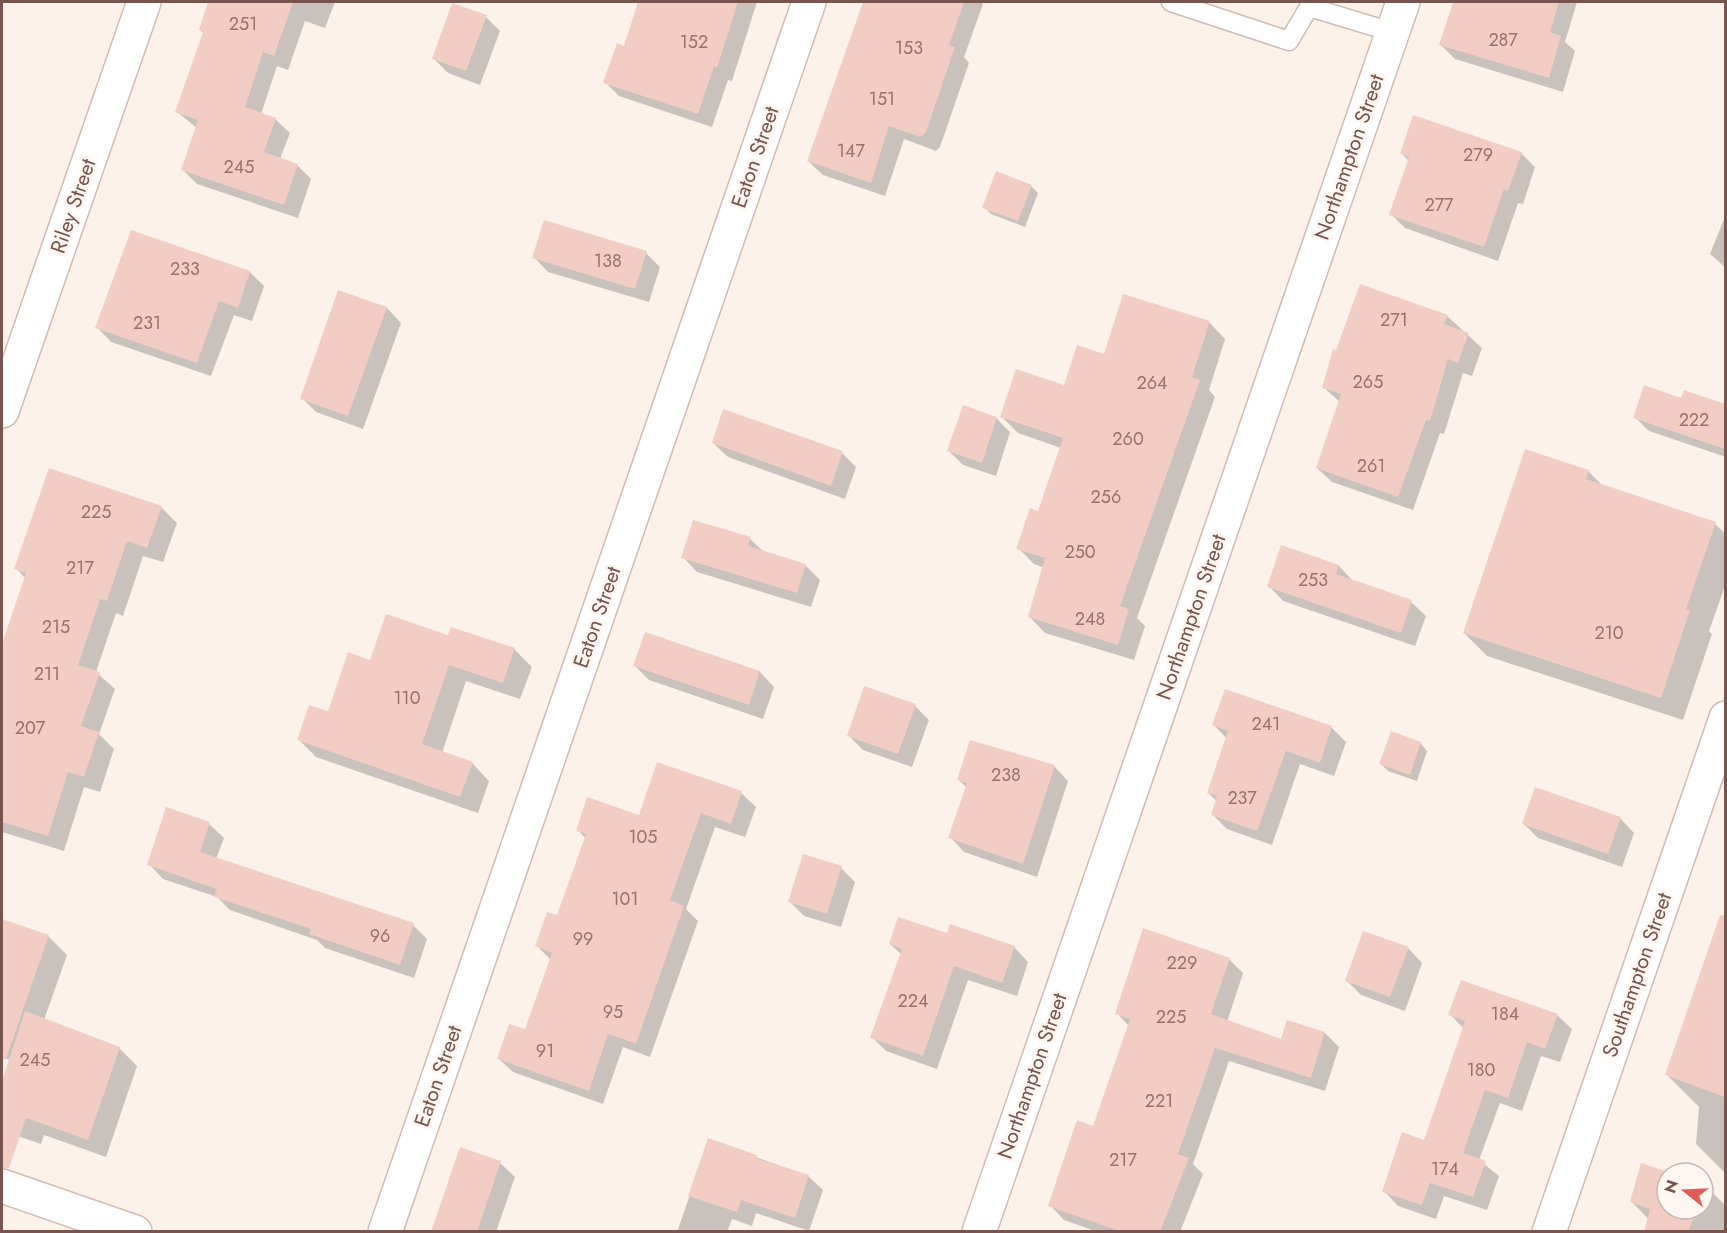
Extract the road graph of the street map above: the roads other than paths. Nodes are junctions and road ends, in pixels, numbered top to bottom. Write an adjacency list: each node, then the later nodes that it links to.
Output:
1 (144, 2): 6 (street, Riley Street)
2 (809, 2): 10 (street, Eaton Street)
3 (1171, 2): 5 (lane)
4 (1403, 2): 5 (street, Northampton Street)
5 (1392, 32): 11 (street, Northampton Street)
6 (2, 411)
7 (1725, 718): 12 (street, Southampton Street)
8 (2, 1186): 9 (street)
9 (135, 1232)
10 (385, 1232)
11 (979, 1232)
12 (1549, 1232)

